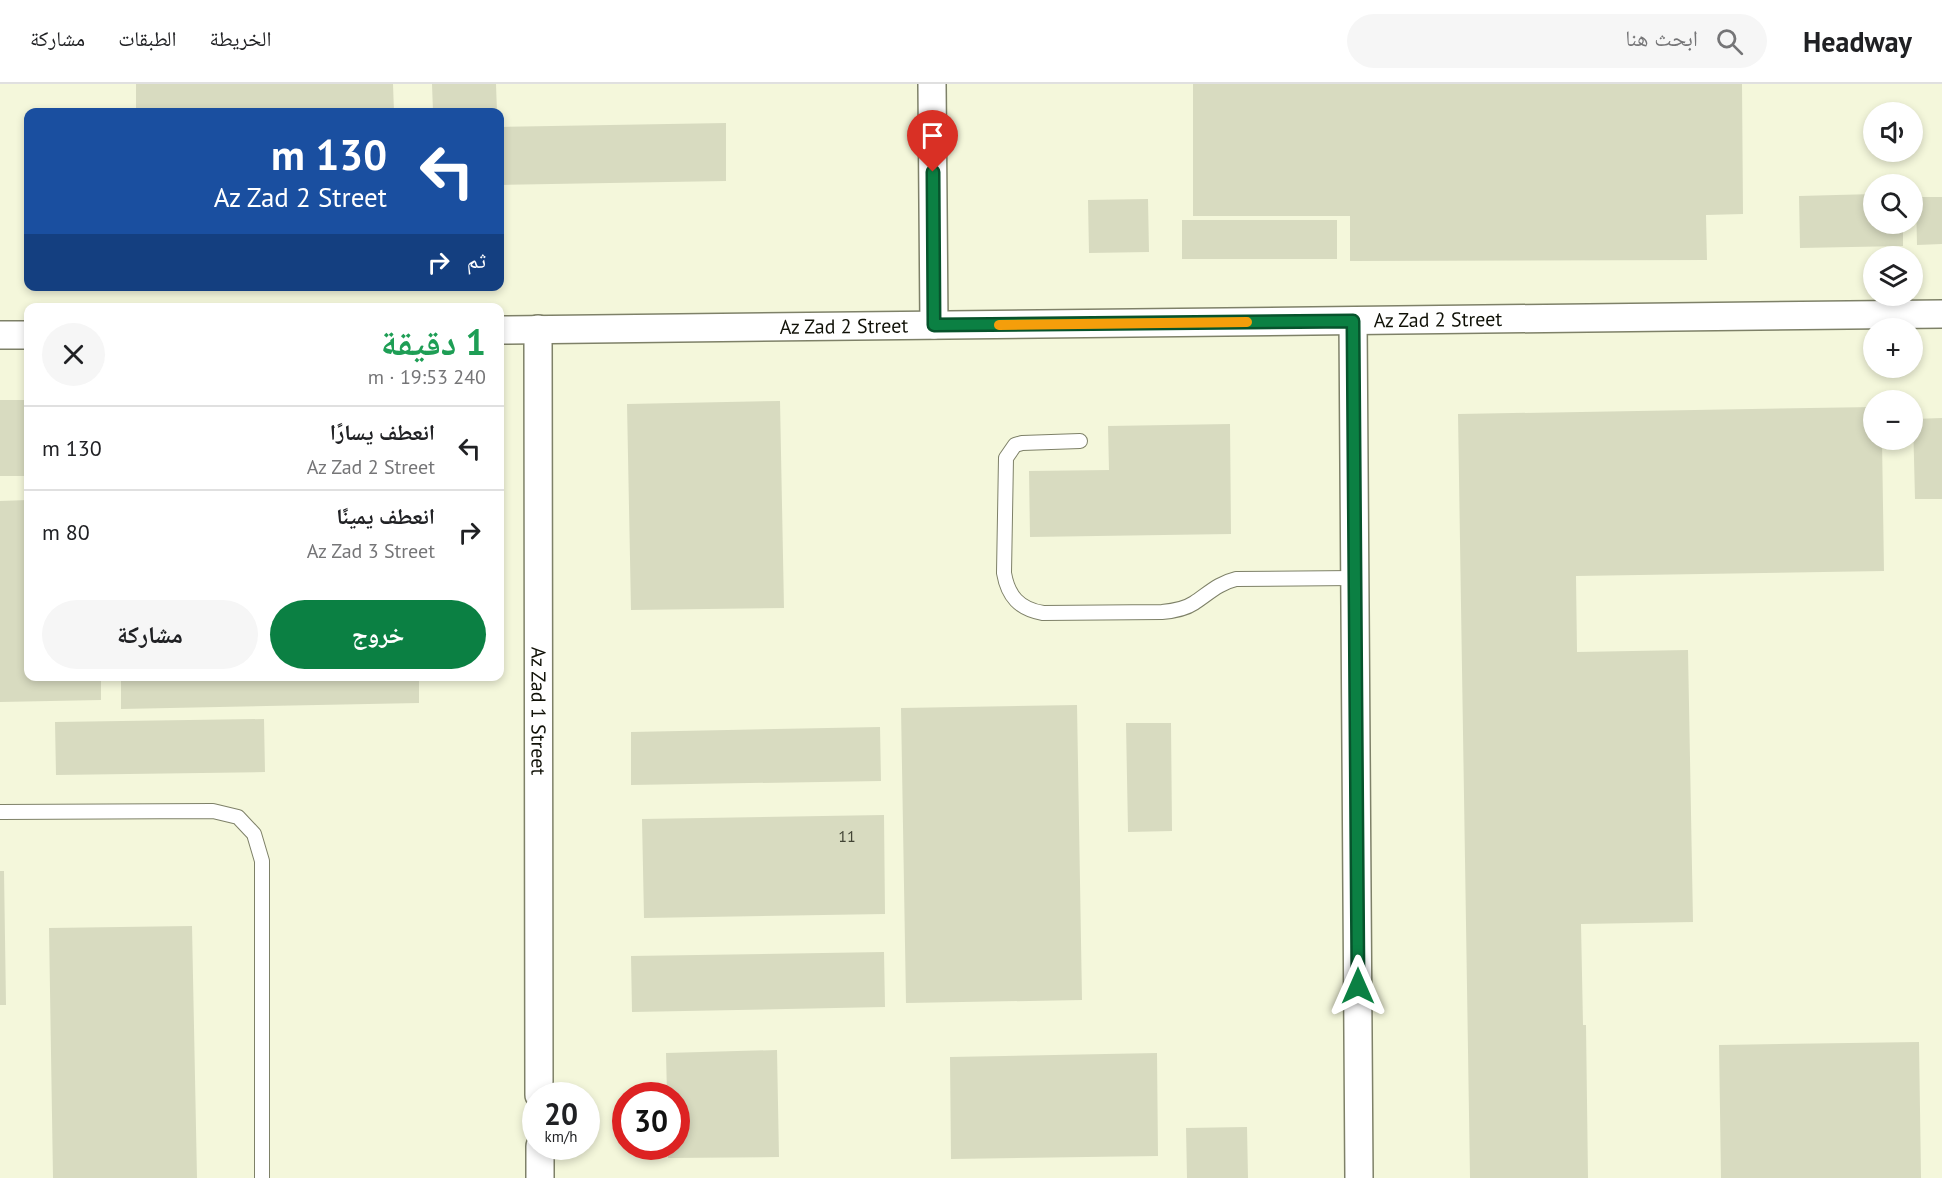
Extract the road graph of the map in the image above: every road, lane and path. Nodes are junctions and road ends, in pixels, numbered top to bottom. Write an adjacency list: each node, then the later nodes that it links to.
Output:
1 (932, 84): 4 (street)
2 (1942, 314): 3 (street, Az Zad 2 Street)
3 (1353, 321): 4 (street, Az Zad 2 Street); 10 (street)
4 (934, 325): 5 (street, Az Zad 2 Street)
5 (538, 329): 6 (street, Az Zad 2 Street); 12 (street, Az Zad 1 Street)
6 (504, 330)
7 (0, 335): 8 (street)
8 (24, 335)
9 (1080, 441): 10 (lane)
10 (1355, 578): 16 (street)
11 (0, 812): 14 (lane)
12 (539, 1082)
13 (540, 1160): 15 (street)
14 (262, 1178)
15 (540, 1178)
16 (1359, 1178)

